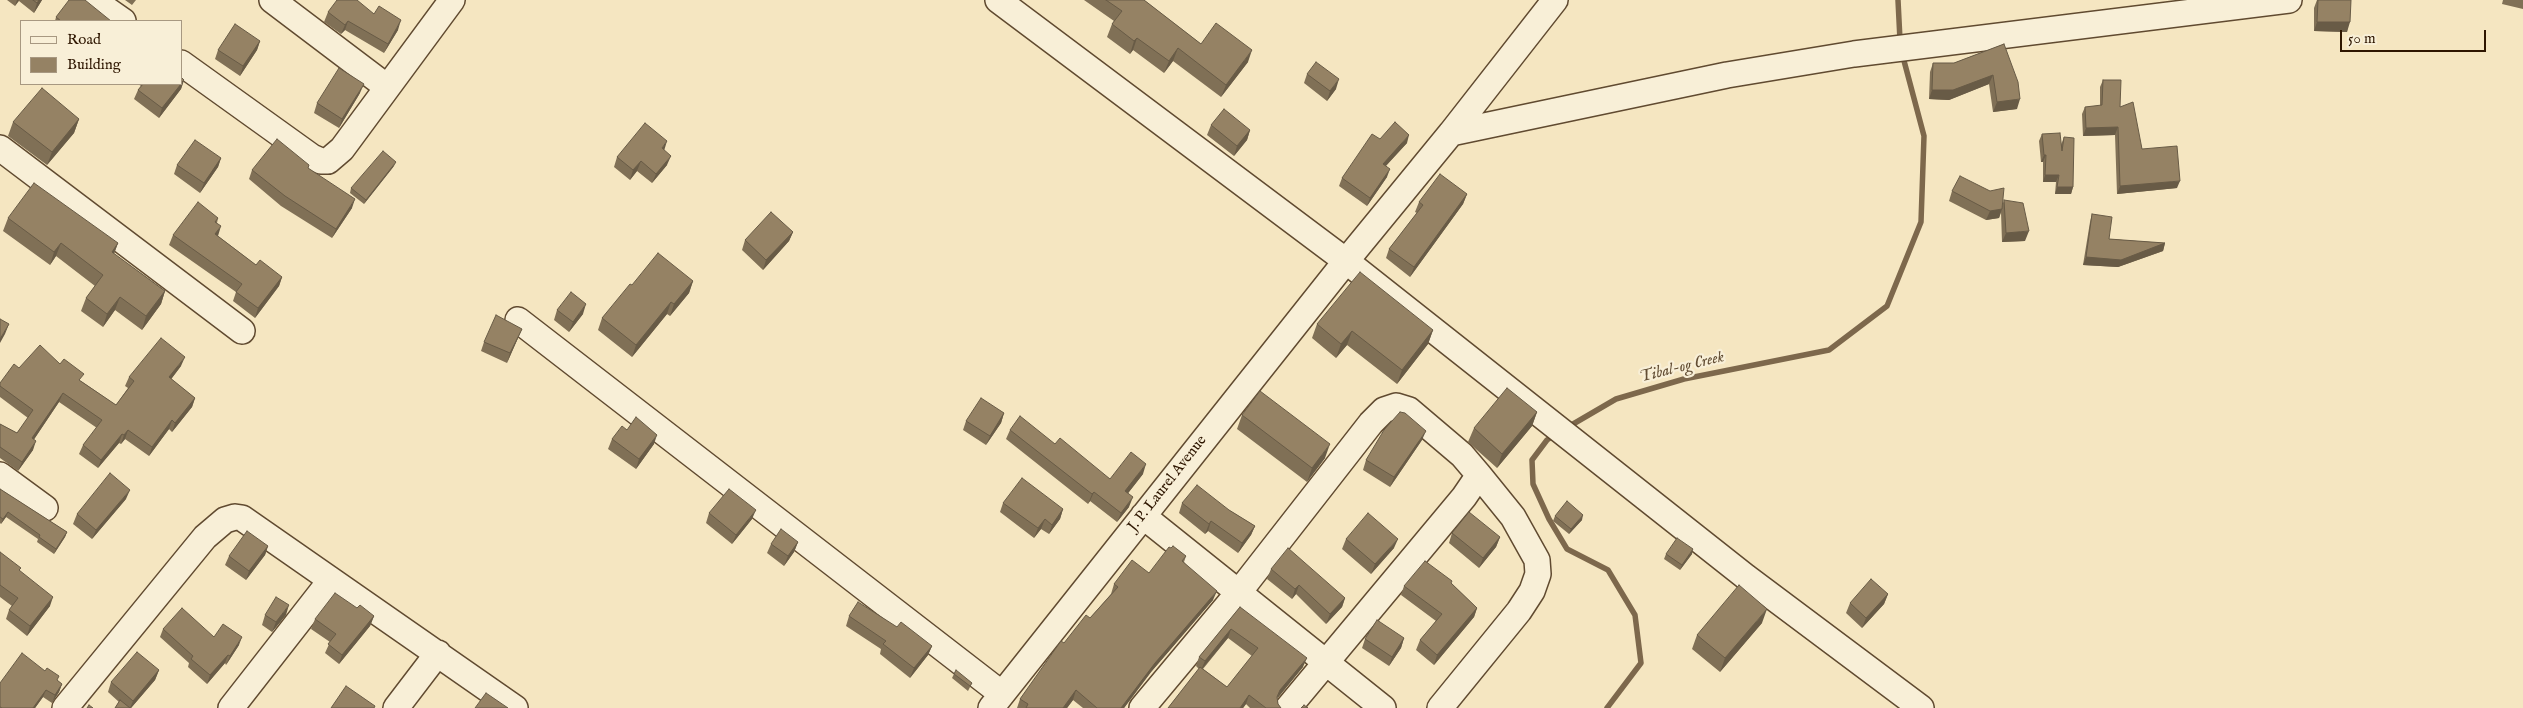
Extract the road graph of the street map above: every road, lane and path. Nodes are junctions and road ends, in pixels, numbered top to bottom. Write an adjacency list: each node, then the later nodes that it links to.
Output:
1 (94, 0): 7 (street)
2 (272, 0): 9 (street)
3 (452, 0): 9 (street)
4 (998, 0): 12 (street)
5 (1555, 0): 10 (street, J. P. Laurel Avenue)
6 (2289, 0): 10 (street)
7 (122, 20)
8 (182, 64): 9 (street)
9 (386, 87)
10 (1451, 134): 12 (street, J. P. Laurel Avenue)
11 (0, 148): 14 (street)
12 (1346, 261): 18 (street, J. P. Laurel Avenue); 32 (street)
13 (518, 320): 23 (street)
14 (242, 331)
15 (0, 475): 17 (street)
16 (1479, 475): 20 (street); 22 (street); 31 (street)
17 (45, 508)
18 (1143, 516): 20 (street); 23 (street, J. P. Laurel Avenue)
19 (332, 580): 21 (street); 24 (street); 25 (street)
20 (1239, 592): 22 (street); 28 (street)
21 (438, 653): 26 (street); 27 (street)
22 (1325, 663): 29 (street); 30 (street)
23 (997, 701)
24 (66, 708)
25 (231, 708)
26 (396, 708)
27 (515, 708)
28 (1142, 708)
29 (1288, 708)
30 (1383, 708)
31 (1440, 708)
32 (1921, 708)

